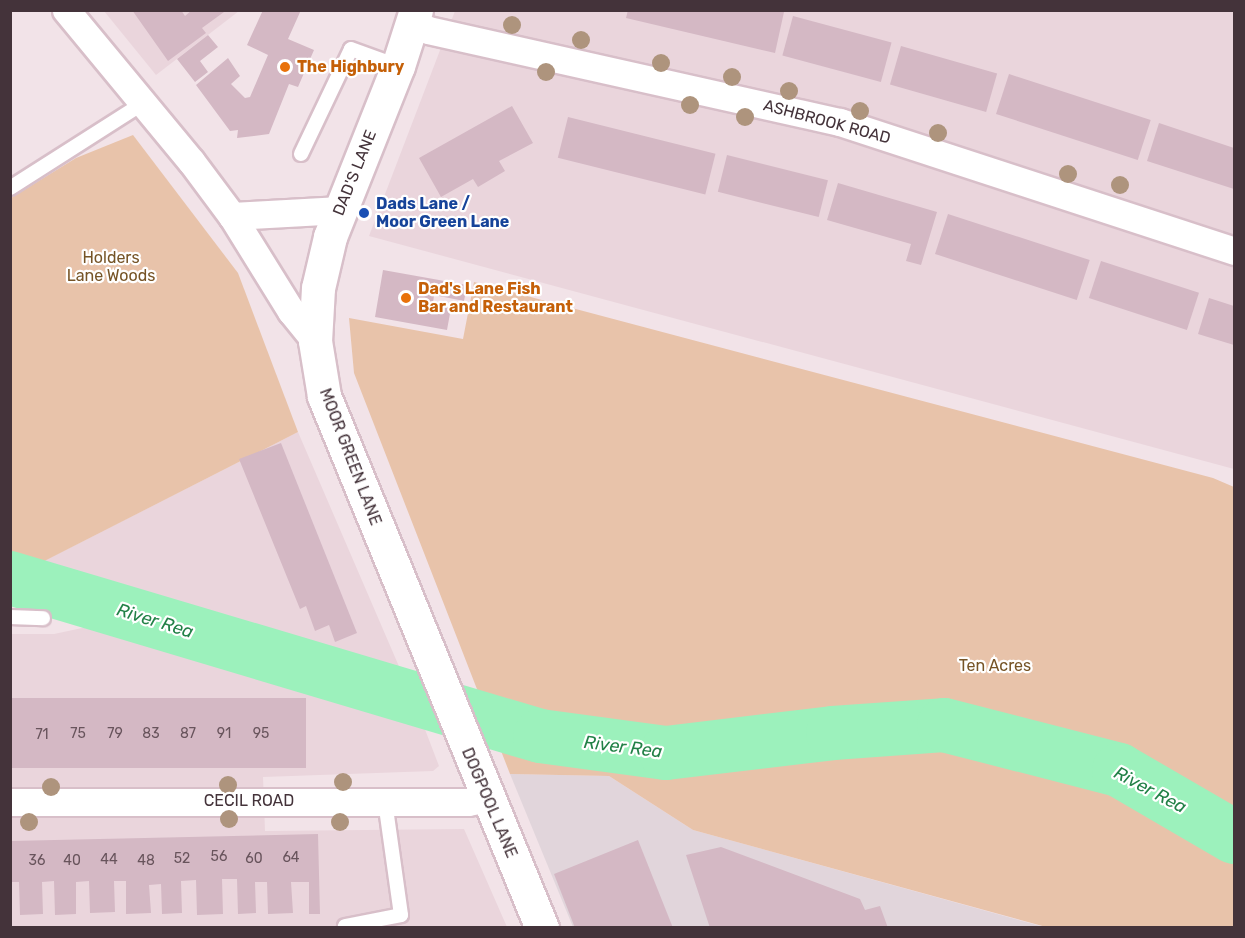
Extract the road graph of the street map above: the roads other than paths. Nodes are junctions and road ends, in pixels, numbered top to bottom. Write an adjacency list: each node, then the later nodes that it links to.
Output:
1 (66, 10): 4 (street, MOOR GREEN LANE)
2 (414, 17): 3 (street, DAD'S LANE); 9 (street, ASHBROOK ROAD)
3 (398, 66): 5 (lane); 7 (street, DAD'S LANE)
4 (142, 104): 6 (lane); 8 (street, MOOR GREEN LANE)
5 (301, 154)
6 (10, 188)
7 (341, 210): 8 (street); 10 (street, DAD'S LANE)
8 (232, 216): 10 (street, MOOR GREEN LANE)
9 (1234, 251)
10 (315, 341): 13 (street, MOOR GREEN LANE)
11 (10, 617): 12 (lane)
12 (43, 618)
13 (438, 677): 14 (street, DOGPOOL LANE)
14 (488, 798): 15 (street, CECIL ROAD); 18 (street, DOGPOOL LANE)
15 (385, 801): 16 (street, CECIL ROAD); 17 (lane)
16 (10, 802)
17 (345, 926)
18 (542, 927)

